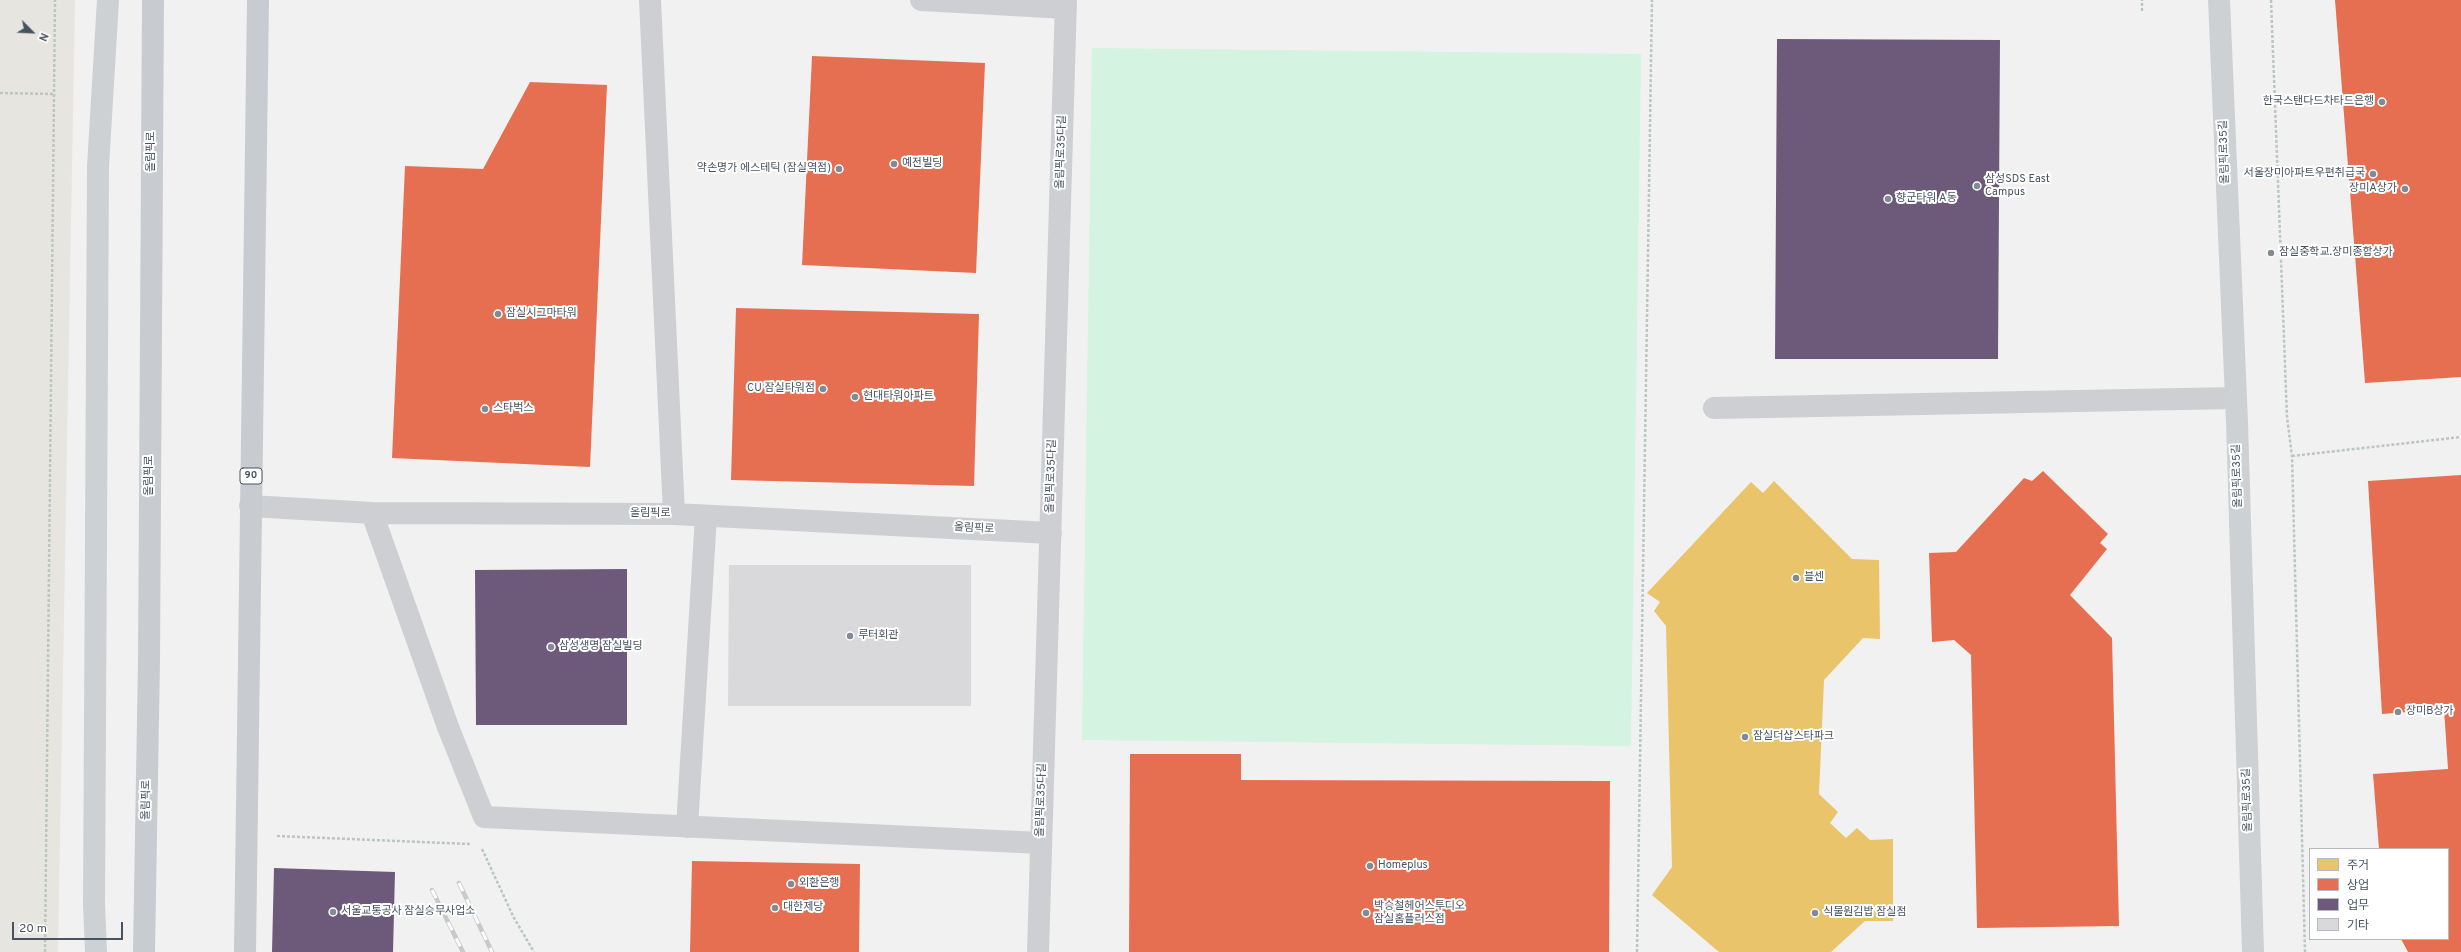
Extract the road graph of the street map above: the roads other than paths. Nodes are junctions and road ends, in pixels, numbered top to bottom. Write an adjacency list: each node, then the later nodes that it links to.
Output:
1 (108, 0): 17 (street)
2 (153, 0): 18 (main road, 올림픽로)
3 (258, 0): 10 (main road, 90)
4 (650, 0): 12 (street)
5 (921, 0): 7 (street)
6 (2219, 0): 8 (street, 올림픽로35길)
7 (1066, 4): 14 (street, 올림픽로35다길)
8 (2234, 398): 9 (street); 21 (street, 올림픽로35길)
9 (1714, 408)
10 (250, 506): 11 (street, 올림픽로); 19 (main road, 90)
11 (372, 513): 12 (street, 올림픽로); 15 (street)
12 (674, 514): 13 (street, 올림픽로)
13 (706, 516): 14 (street, 올림픽로); 15 (street)
14 (1051, 533): 16 (street, 올림픽로35다길)
15 (687, 827): 16 (street)
16 (1041, 843): 20 (street, 올림픽로35다길)
17 (96, 952)
18 (144, 952)
19 (245, 952)
20 (1038, 952)
21 (2253, 952)

